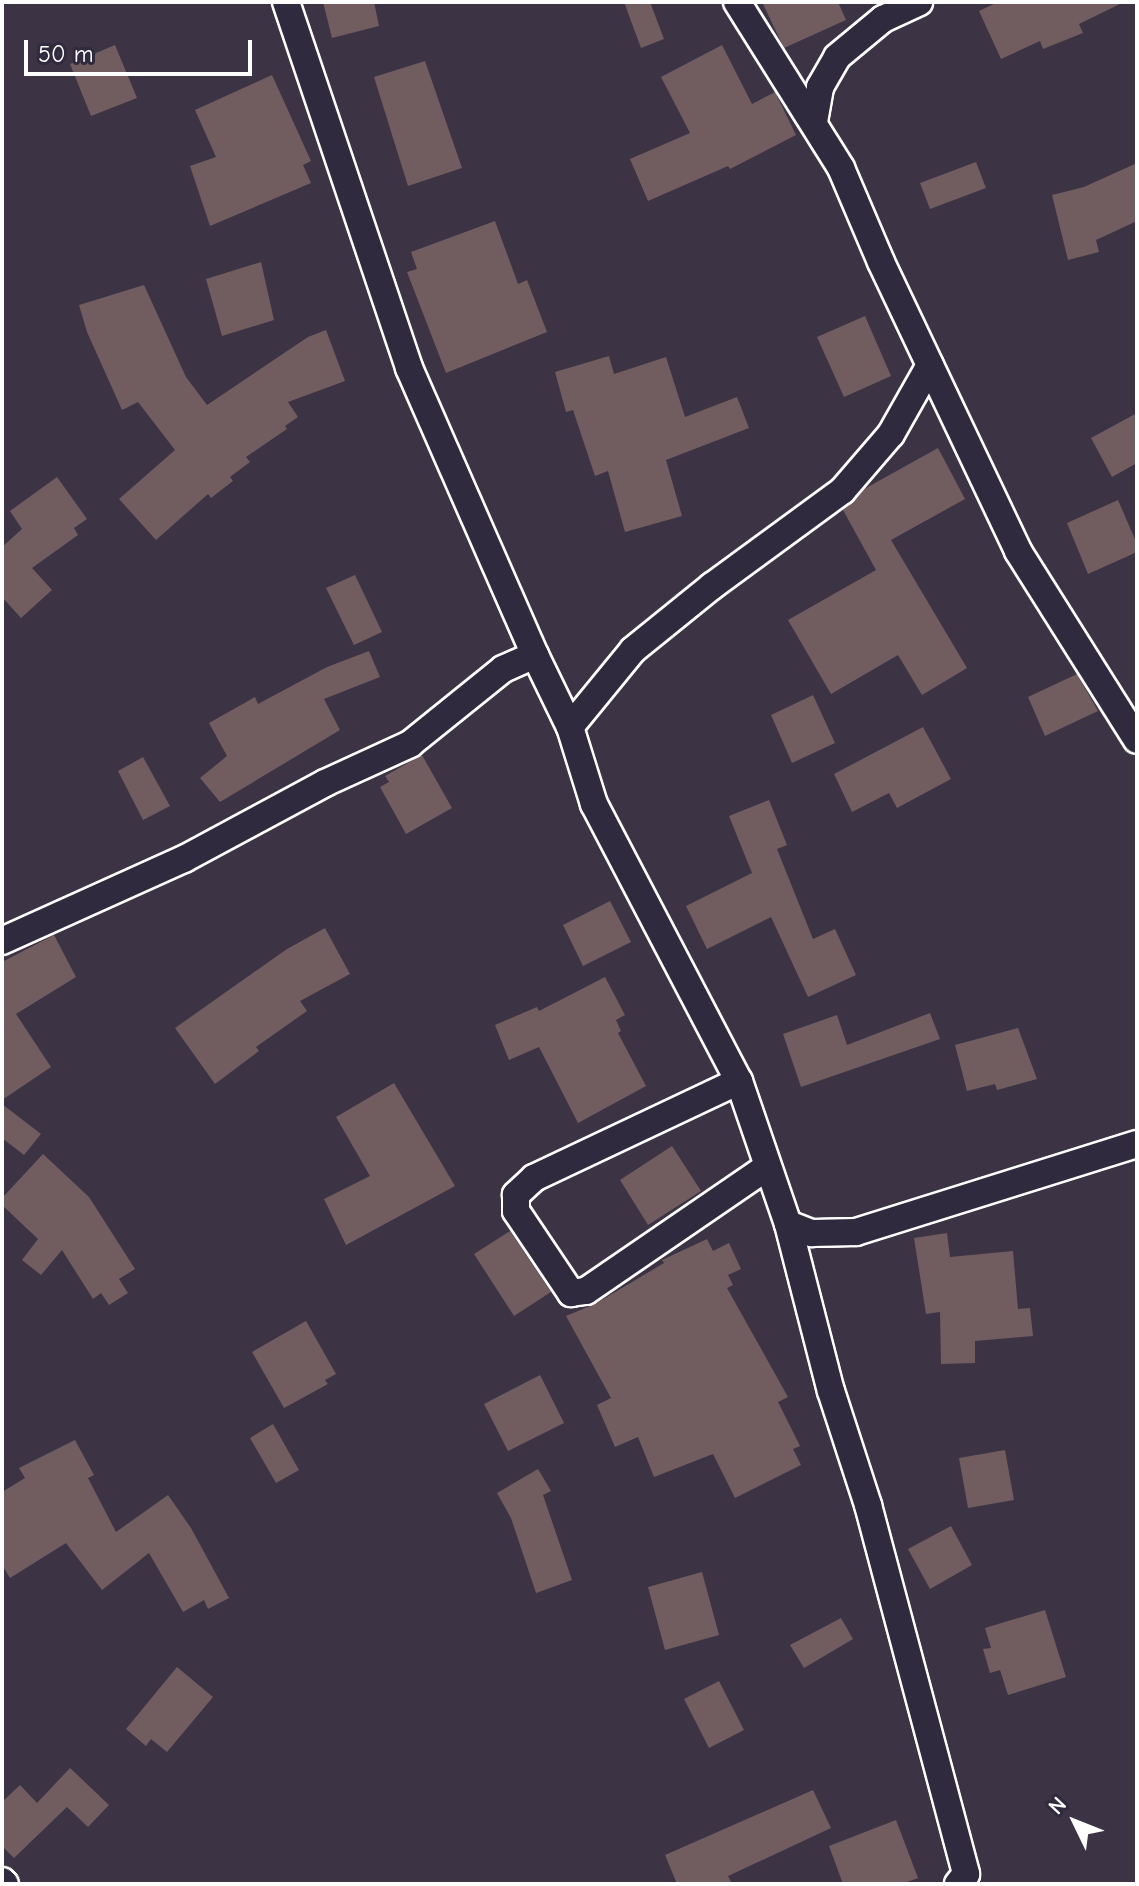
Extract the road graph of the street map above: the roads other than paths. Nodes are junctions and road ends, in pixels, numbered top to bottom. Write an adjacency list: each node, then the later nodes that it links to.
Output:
1 (286, 2): 6 (street)
2 (737, 2): 4 (street)
3 (919, 2): 4 (street)
4 (814, 122): 5 (street)
5 (930, 365): 7 (street); 8 (street)
6 (535, 655): 7 (street); 9 (street)
7 (570, 727): 10 (street)
8 (1137, 740)
9 (2, 941)
10 (739, 1081): 12 (street); 12 (street)
11 (1137, 1144): 13 (street)
12 (767, 1167): 13 (street)
13 (788, 1224): 14 (street)
14 (958, 1884)

